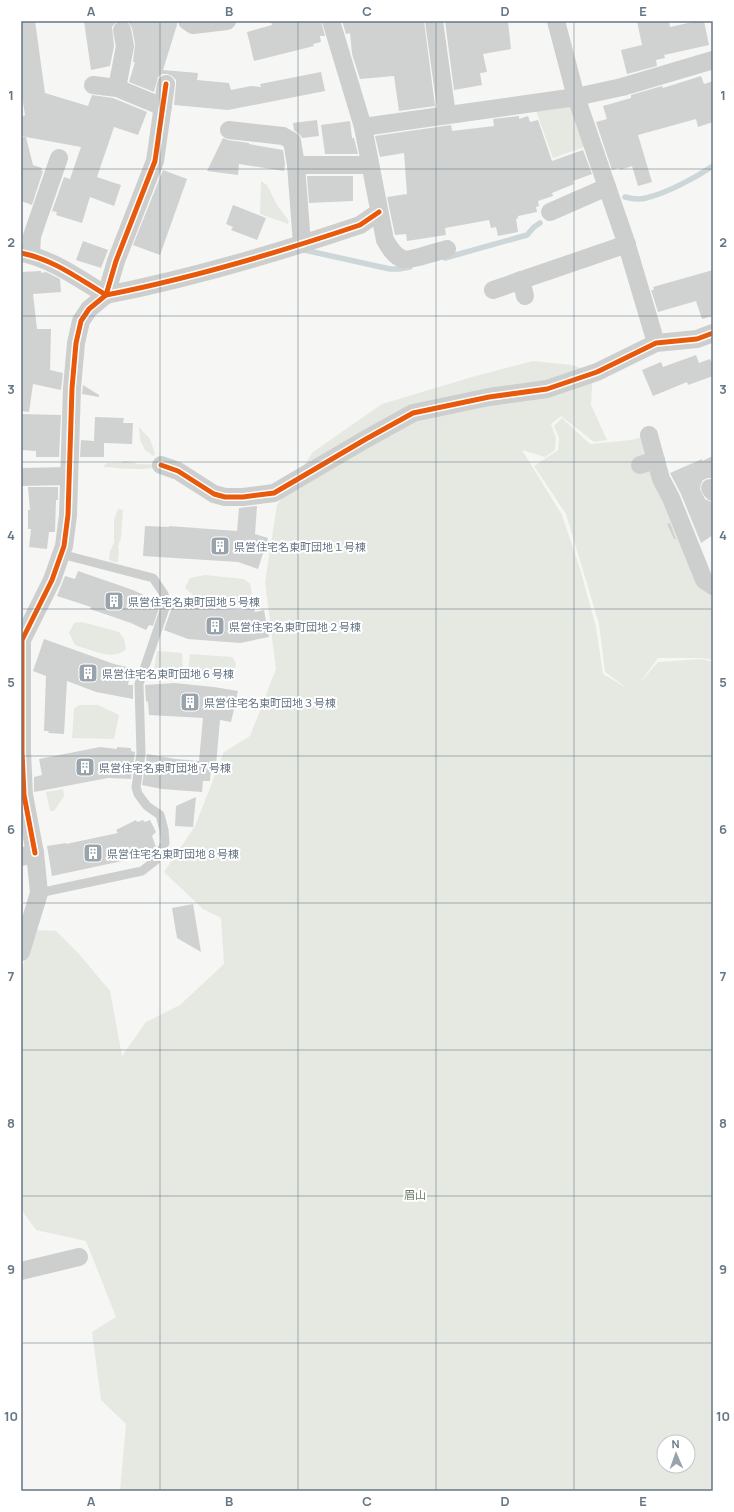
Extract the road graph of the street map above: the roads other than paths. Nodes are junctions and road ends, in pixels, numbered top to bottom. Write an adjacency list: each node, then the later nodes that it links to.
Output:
1 (187, 21): 2 (street)
2 (227, 21)
3 (331, 21): 14 (street)
4 (434, 21): 13 (street)
5 (556, 21): 11 (street)
6 (122, 30): 10 (street)
7 (713, 60): 11 (street)
8 (93, 84): 10 (street)
9 (166, 84): 12 (street)
10 (117, 88): 12 (street)
11 (576, 97): 13 (street); 19 (street)
12 (163, 107): 27 (street)
13 (447, 115): 14 (street)
14 (363, 127): 18 (street)
15 (229, 130): 17 (street)
16 (60, 158): 25 (street)
17 (296, 165): 18 (street); 22 (street)
18 (370, 165): 20 (street)
19 (607, 187): 21 (street); 23 (street)
20 (379, 212): 22 (street); 24 (street)
21 (550, 212)
22 (302, 244): 27 (street)
23 (627, 244): 26 (street); 29 (street)
24 (447, 249)
25 (26, 254): 27 (street)
26 (493, 290)
27 (106, 295): 32 (street)
28 (713, 333): 29 (street)
29 (656, 343): 31 (street)
30 (649, 435): 35 (street)
31 (161, 465)
32 (69, 476): 33 (street); 34 (street)
33 (21, 477)
34 (61, 554): 36 (street); 38 (lane)
35 (713, 586)
36 (22, 697): 37 (street)
37 (28, 855): 38 (street)
38 (39, 893): 39 (street)
39 (21, 952)
40 (79, 1257): 41 (street)
41 (21, 1271)

